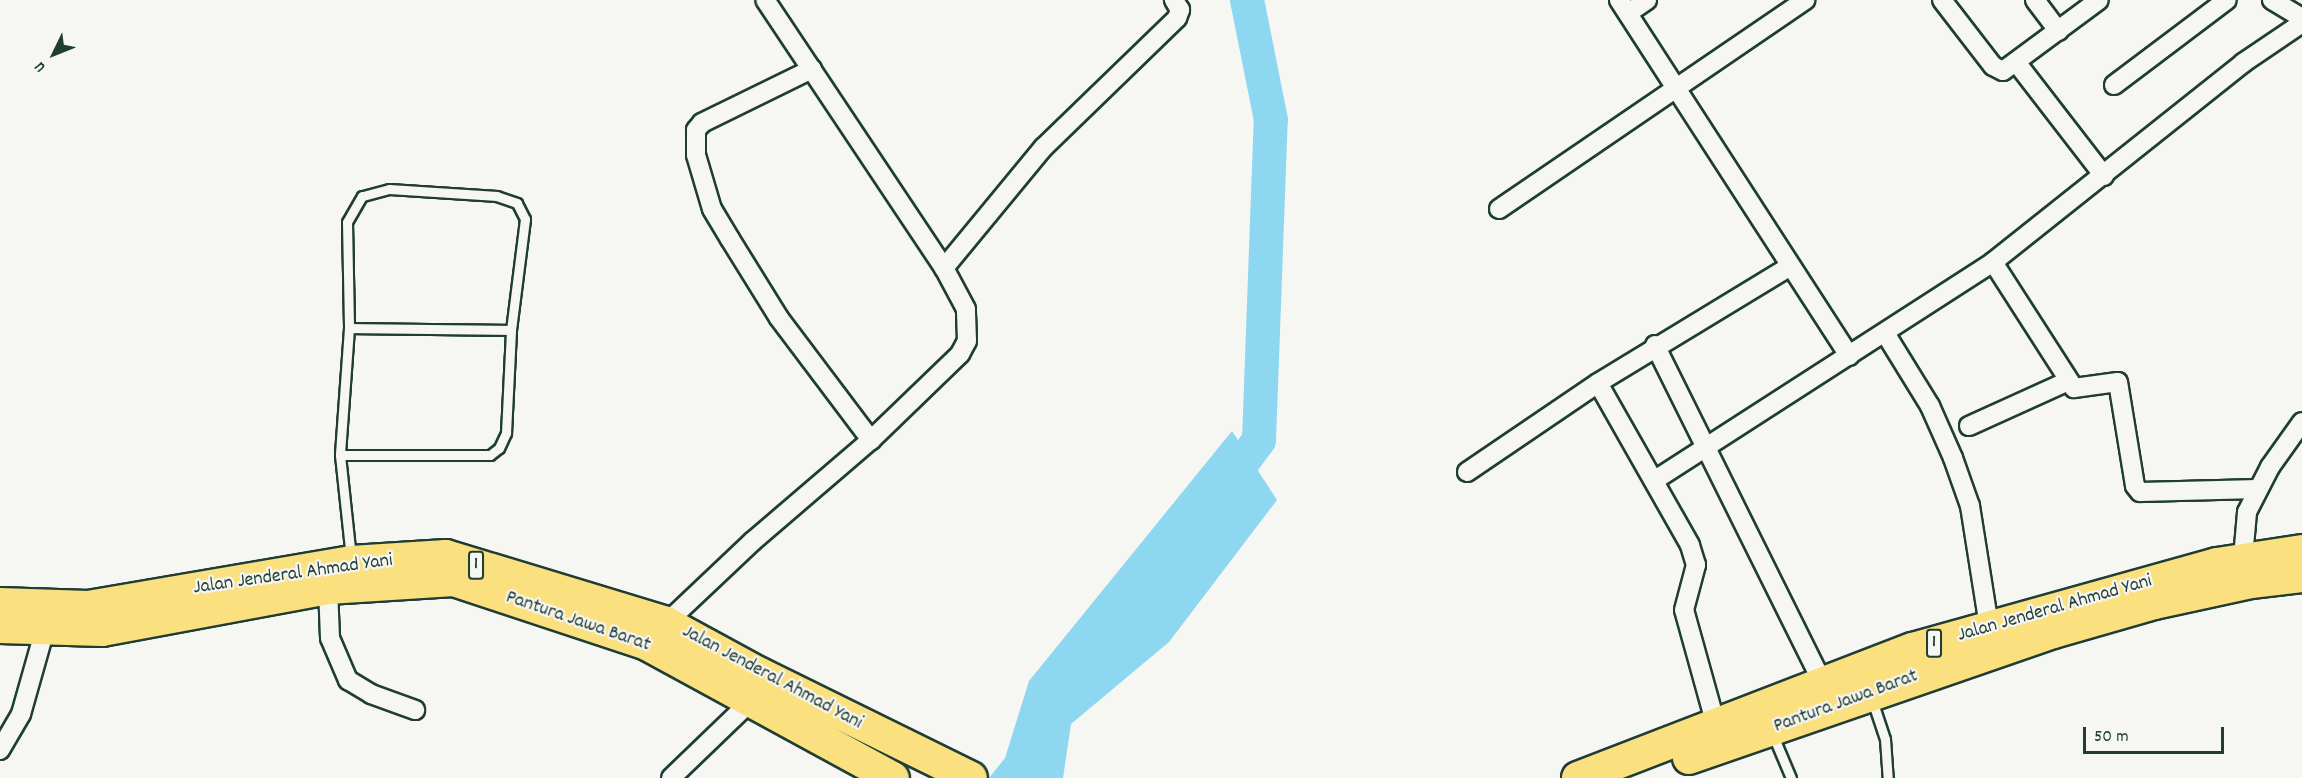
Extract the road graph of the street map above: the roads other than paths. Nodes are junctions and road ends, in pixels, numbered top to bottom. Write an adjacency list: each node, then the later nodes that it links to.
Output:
1 (765, 0): 15 (street)
2 (1174, 0): 22 (street)
3 (1647, 0): 10 (street)
4 (1805, 0): 17 (street)
5 (1942, 0): 14 (street)
6 (2035, 0): 13 (street)
7 (2099, 0): 13 (street)
8 (2226, 0): 16 (street)
9 (2272, 0): 11 (street)
10 (1624, 7): 17 (street)
11 (2302, 18)
12 (2302, 23): 18 (street)
13 (2058, 31): 14 (street)
14 (2016, 62): 18 (street)
15 (812, 69): 22 (street); 32 (street)
16 (2114, 85)
17 (1678, 89): 19 (street); 21 (street)
18 (2104, 176): 20 (street)
19 (1499, 209)
20 (1993, 262): 25 (street); 28 (street)
21 (1790, 267): 26 (street); 27 (street)
22 (945, 268): 32 (street)
23 (349, 328): 24 (lane); 24 (lane); 34 (lane)
24 (511, 330): 34 (lane)
25 (1885, 333): 27 (street); 44 (street)
26 (1655, 345): 29 (street); 33 (street)
27 (1849, 356): 33 (street)
28 (2068, 381): 31 (street); 37 (street)
29 (1598, 383): 35 (street); 36 (street)
30 (2302, 422): 37 (street)
31 (1969, 426)
32 (872, 440): 47 (street)
33 (1708, 447): 36 (street); 49 (street)
34 (340, 455): 39 (lane)
35 (1467, 472)
36 (1655, 480): 53 (street)
37 (2258, 489): 40 (street)
38 (2302, 551): 40 (highway, Jalan Jenderal Ahmad Yani / 1)
39 (351, 562): 43 (highway, Jalan Jenderal Ahmad Yani / 1); 47 (highway, Jalan Jenderal Ahmad Yani / 1)
40 (2245, 571): 41 (highway, Pantura Jawa Barat / 1); 44 (highway, Jalan Jenderal Ahmad Yani / 1); 48 (highway, Pantura Jawa Barat / 1)
41 (2302, 576)
42 (328, 588): 46 (highway, Pantura Jawa Barat / 1); 47 (highway, Pantura Jawa Barat / 1); 51 (street)
43 (0, 604)
44 (1989, 626): 48 (highway, Jalan Jenderal Ahmad Yani / 1)
45 (0, 627): 46 (highway, Pantura Jawa Barat / 1)
46 (45, 630): 54 (street)
47 (656, 633): 50 (highway, Pantura Jawa Barat / 1)
48 (1864, 681): 49 (highway, Jalan Jenderal Ahmad Yani / 1); 52 (highway, Pantura Jawa Barat / 1); 61 (lane)
49 (1823, 683): 52 (highway, Jalan Jenderal Ahmad Yani / 1)
50 (755, 688): 55 (street); 56 (highway, Pantura Jawa Barat / 1); 57 (highway, Jalan Jenderal Ahmad Yani / 1)
51 (415, 710)
52 (1766, 718): 53 (highway, Jalan Jenderal Ahmad Yani / 1); 59 (highway, Pantura Jawa Barat / 1); 60 (lane)
53 (1716, 725): 58 (highway, Jalan Jenderal Ahmad Yani / 1)
54 (0, 750)
55 (671, 778)
56 (892, 778)
57 (971, 778)
58 (1578, 778)
59 (1637, 778)
60 (1791, 778)
61 (1888, 778)

